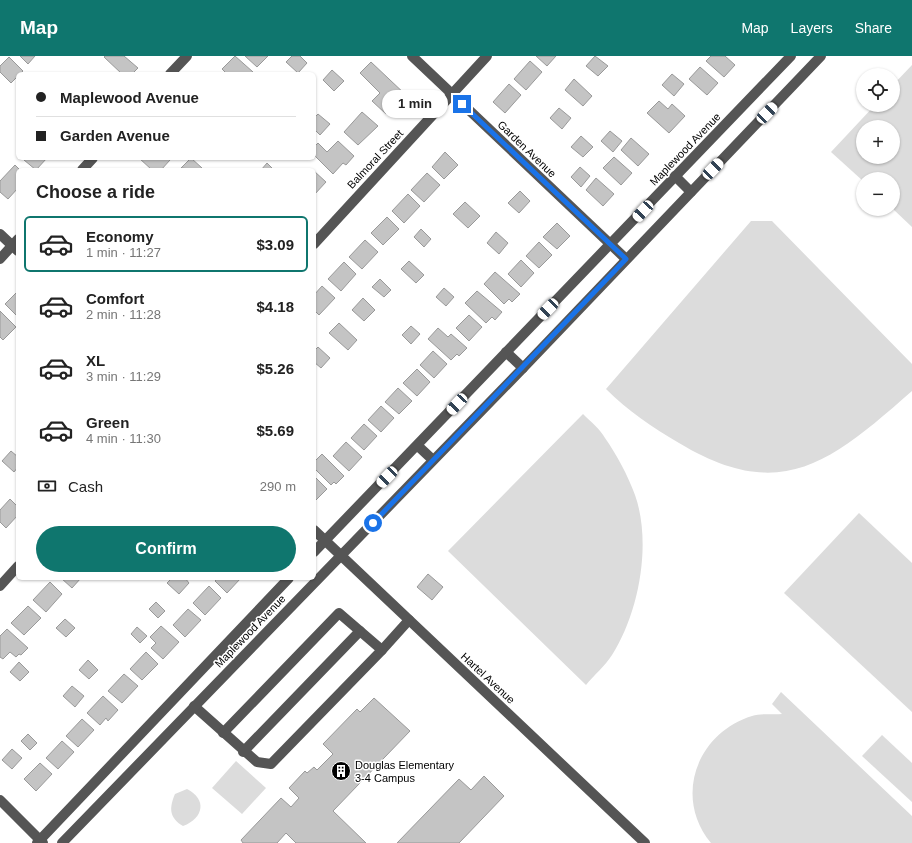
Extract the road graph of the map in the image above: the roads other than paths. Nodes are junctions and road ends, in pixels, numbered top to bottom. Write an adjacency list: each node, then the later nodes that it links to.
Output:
1 (187, 56): 6 (street)
2 (412, 56): 7 (street, Garden Avenue)
3 (487, 56): 7 (street, Balmoral Street)
4 (791, 56): 10 (street, Maplewood Avenue)
5 (822, 56): 11 (street, Maplewood Avenue)
6 (172, 72)
7 (452, 94): 13 (street, Balmoral Street); 15 (street, Garden Avenue)
8 (91, 160): 9 (street)
9 (84, 168)
10 (675, 176): 11 (street); 15 (street, Maplewood Avenue)
11 (691, 192): 17 (street, Maplewood Avenue)
12 (0, 234): 14 (street)
13 (316, 242)
14 (16, 245): 16 (street)
15 (610, 245): 17 (street, Garden Avenue); 18 (street, Maplewood Avenue)
16 (0, 259)
17 (626, 259): 19 (street, Maplewood Avenue)
18 (506, 352): 19 (street); 20 (street, Maplewood Avenue)
19 (523, 368): 21 (street, Maplewood Avenue)
20 (418, 446): 21 (street); 23 (street, Maplewood Avenue)
21 (433, 460): 25 (street, Maplewood Avenue)
22 (316, 532): 23 (street, Hartel Avenue)
23 (325, 541): 24 (street, Maplewood Avenue); 25 (street, Hartel Avenue)
24 (316, 550)
25 (341, 556): 29 (street, Hartel Avenue); 32 (street, Maplewood Avenue)
26 (16, 568): 28 (street)
27 (287, 580): 36 (street, Maplewood Avenue)
28 (0, 586)
29 (409, 620): 31 (street); 38 (street, Hartel Avenue)
30 (360, 631): 31 (street); 33 (street); 34 (street)
31 (382, 650): 34 (street)
32 (194, 706): 33 (street); 37 (street, Maplewood Avenue)
33 (223, 733): 34 (street)
34 (243, 752)
35 (0, 800): 36 (street)
36 (40, 842)
37 (62, 843)
38 (644, 843)

